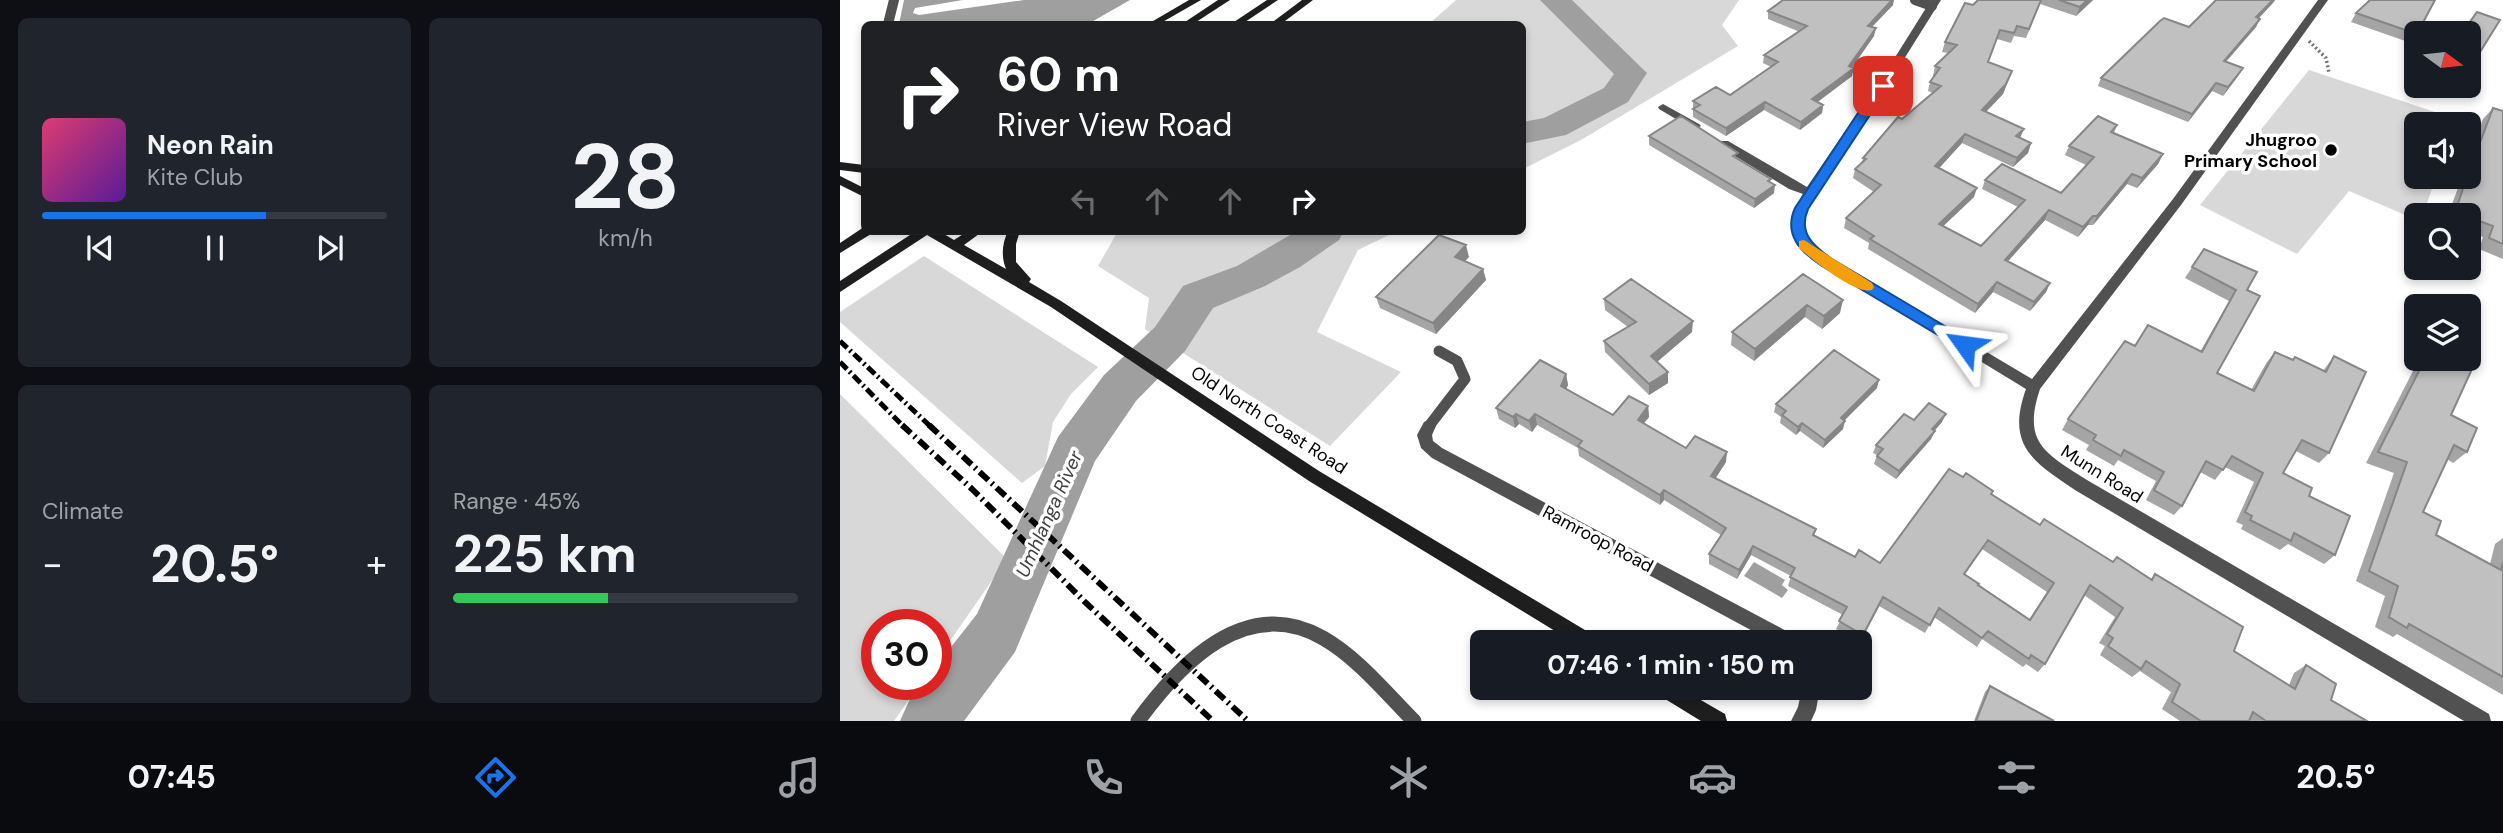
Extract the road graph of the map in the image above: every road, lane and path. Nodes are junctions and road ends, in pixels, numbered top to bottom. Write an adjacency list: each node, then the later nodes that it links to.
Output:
1 (894, 0): 9 (lane)
2 (1196, 0): 10 (street)
3 (1225, 0): 11 (street)
4 (1273, 0): 12 (street)
5 (1308, 0): 13 (street)
6 (1915, 0): 8 (lane)
7 (2323, 0): 14 (street, Munn Road)
8 (1934, 3): 21 (street)
9 (889, 21)
10 (1158, 21)
11 (1192, 21)
12 (1241, 21)
13 (1279, 21)
14 (2300, 35): 15 (path); 32 (street, Munn Road)
15 (2329, 73)
16 (1663, 107): 21 (street)
17 (840, 166): 18 (street)
18 (861, 169)
19 (840, 180): 20 (street)
20 (861, 191)
21 (1810, 193): 32 (street)
22 (861, 235): 28 (street)
23 (921, 235): 29 (street)
24 (934, 235): 27 (street, Old North Coast Road)
25 (971, 235): 27 (street)
26 (1012, 235): 30 (street)
27 (954, 246): 30 (street, Old North Coast Road)
28 (840, 248)
29 (840, 287)
30 (1056, 304): 34 (street, Old North Coast Road)
31 (1439, 351): 33 (lane)
32 (2034, 387): 42 (street, Munn Road)
33 (1429, 426): 35 (street, Ramroop Road)
34 (1569, 630)
35 (1768, 630)
36 (1683, 700): 40 (street)
37 (1809, 700): 41 (street)
38 (1138, 721): 39 (lane)
39 (1415, 721)
40 (1718, 721)
41 (1800, 721)
42 (2482, 721)

